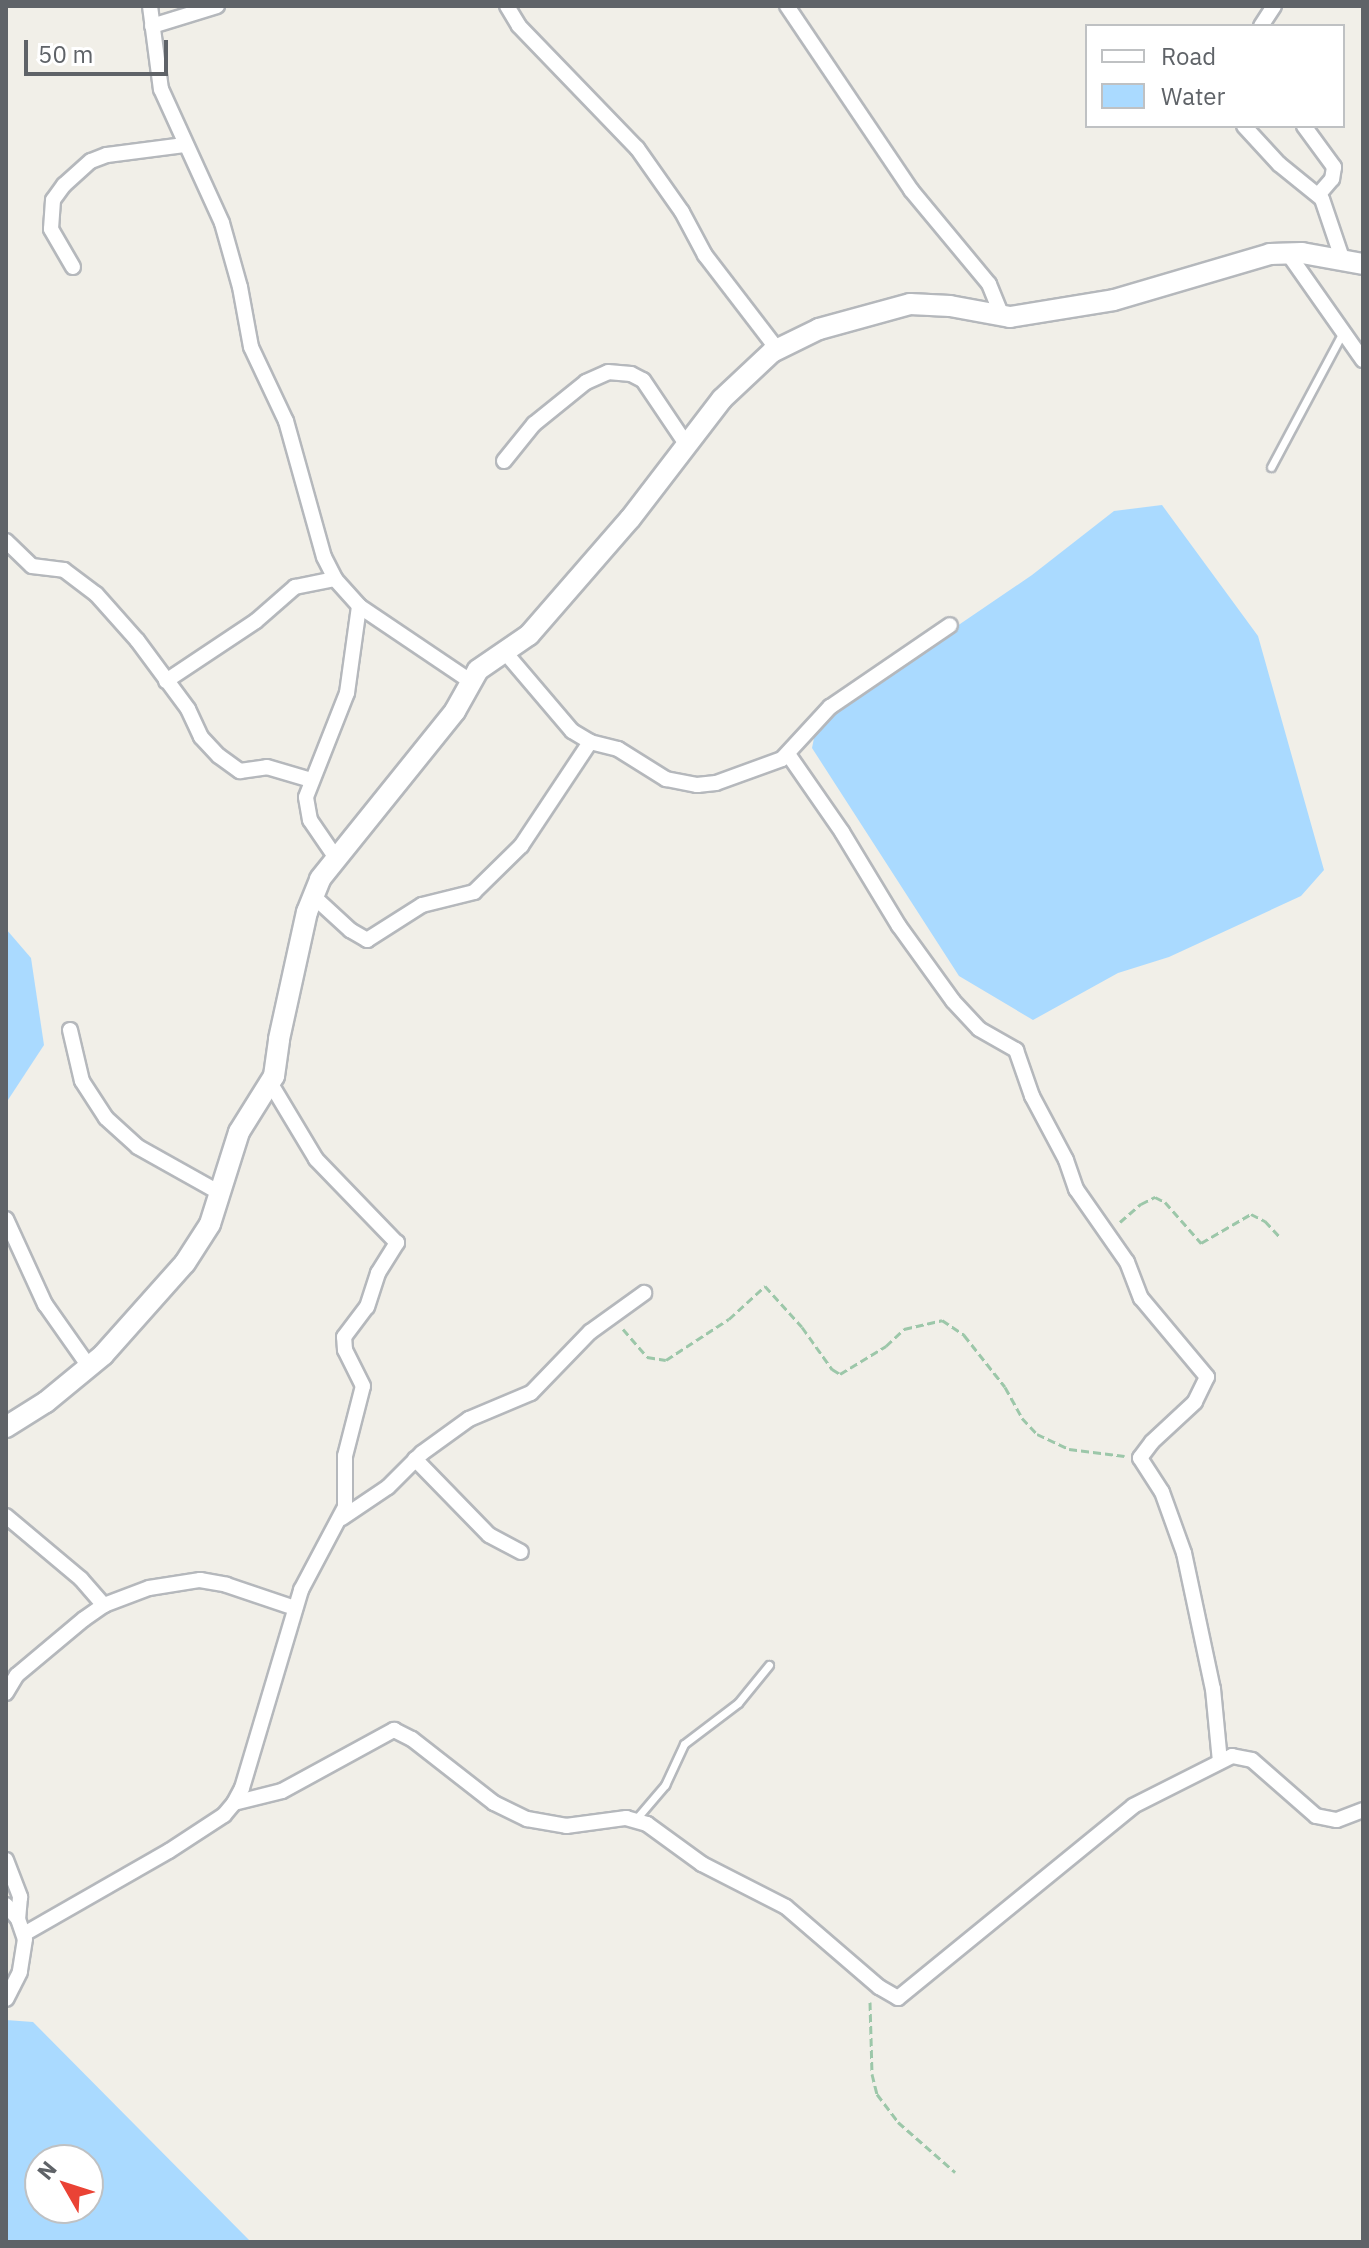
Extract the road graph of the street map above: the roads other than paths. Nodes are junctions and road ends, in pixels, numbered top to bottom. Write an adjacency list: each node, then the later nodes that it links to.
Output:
1 (150, 6): 7 (street)
2 (217, 6): 7 (street)
3 (507, 6): 17 (street)
4 (787, 6): 15 (street)
5 (1274, 6): 6 (street)
6 (1262, 24)
7 (152, 26): 10 (street)
8 (1246, 128): 11 (street)
9 (1305, 128): 11 (street)
10 (184, 145): 14 (street); 23 (street)
11 (1318, 195): 13 (street)
12 (1287, 252): 13 (street); 15 (street); 16 (street)
13 (1353, 263)
14 (73, 267)
15 (1002, 317): 17 (street)
16 (1343, 332): 18 (street); 21 (lane)
17 (777, 349): 19 (street)
18 (1363, 360)
19 (686, 444): 20 (street); 26 (street)
20 (504, 461)
21 (1271, 467)
22 (6, 541): 27 (street)
23 (335, 579): 24 (street); 27 (street)
24 (359, 606): 28 (street); 31 (street)
25 (950, 625): 30 (street)
26 (504, 651): 28 (street); 29 (street)
27 (166, 681): 31 (street)
28 (470, 681): 32 (street)
29 (590, 742): 30 (street); 33 (street)
30 (788, 754): 49 (street)
31 (311, 780): 32 (street)
32 (336, 858): 33 (street)
33 (312, 895): 35 (street)
34 (70, 1030): 36 (street)
35 (271, 1084): 36 (street); 43 (street)
36 (220, 1193): 39 (street)
37 (6, 1219): 39 (street)
38 (644, 1293): 41 (street)
39 (90, 1368): 40 (street)
40 (6, 1427)
41 (415, 1459): 43 (street); 44 (street)
42 (6, 1516): 45 (street)
43 (342, 1518): 46 (street)
44 (521, 1552)
45 (104, 1605): 46 (street); 48 (street)
46 (295, 1608): 50 (street)
47 (769, 1665): 52 (lane)
48 (6, 1693)
49 (1220, 1762): 51 (street); 52 (street)
50 (234, 1803): 52 (street); 56 (street)
51 (1363, 1810)
52 (636, 1819)
53 (6, 1860): 55 (street)
54 (6, 1905): 55 (street)
55 (18, 1919): 56 (street)
56 (24, 1934): 57 (street)
57 (6, 1999)

